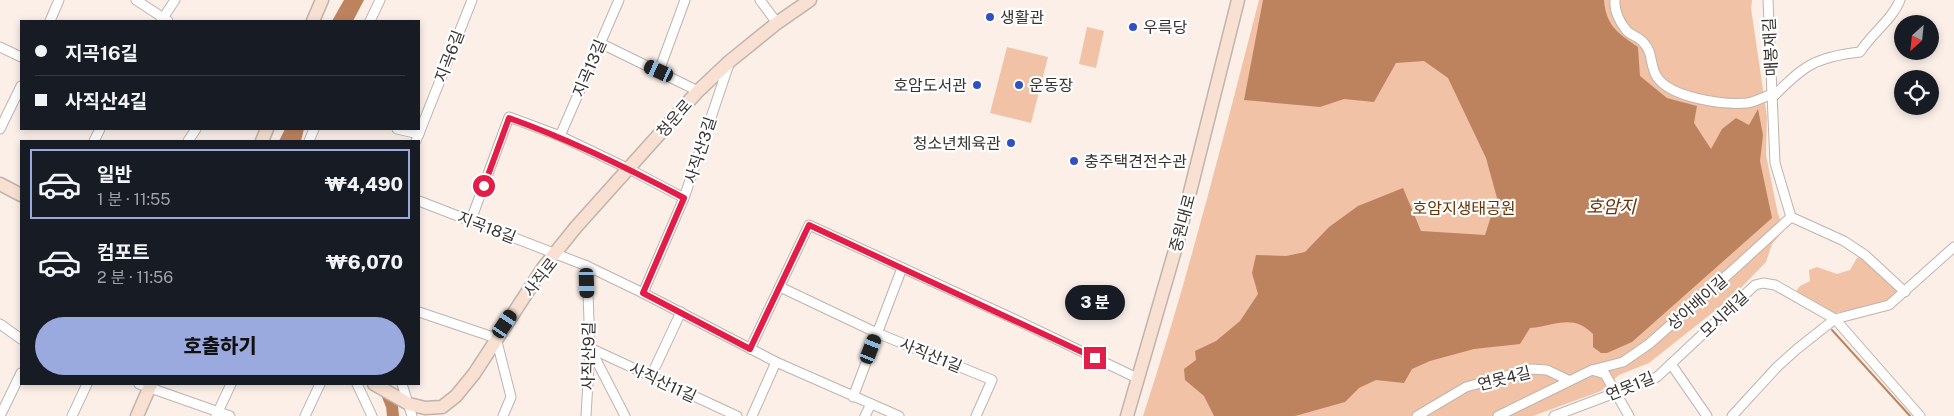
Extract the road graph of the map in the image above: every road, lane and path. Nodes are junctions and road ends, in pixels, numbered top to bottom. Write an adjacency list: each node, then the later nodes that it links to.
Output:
1 (59, 0): 15 (street)
2 (136, 0): 16 (street)
3 (175, 0): 16 (street)
4 (322, 0): 17 (street)
5 (380, 0): 18 (street)
6 (472, 0): 31 (street, 지곡6길)
7 (619, 0): 20 (street, 지곡13길)
8 (685, 0): 24 (street)
9 (760, 0): 19 (street)
10 (810, 0): 19 (street, 청운로)
11 (1238, 0): 62 (street, 중원대로)
12 (1615, 0): 27 (street)
13 (1768, 0): 27 (street, 매봉재길)
14 (1900, 0): 27 (street)
15 (50, 20)
16 (164, 20)
17 (313, 20)
18 (370, 20)
19 (777, 23): 23 (street, 청운로)
20 (600, 43): 24 (street); 30 (street, 지곡13길)
21 (0, 47): 22 (street)
22 (20, 57)
23 (730, 61): 26 (street, 청운로); 36 (street, 사직산3길)
24 (659, 71): 26 (street)
25 (20, 88): 28 (street)
26 (698, 91): 32 (street, 청운로)
27 (1772, 96): 39 (street)
28 (0, 129)
29 (399, 130): 31 (street)
30 (560, 136): 32 (street); 40 (street)
31 (417, 138)
32 (629, 168): 36 (street); 42 (street, 청운로)
33 (0, 184): 35 (street)
34 (0, 191): 37 (street)
35 (20, 194)
36 (684, 198): 47 (street, 사직산3길)
37 (20, 201)
38 (420, 201): 40 (street, 지곡18길)
39 (1791, 216): 46 (street); 59 (street, 상아배이길)
40 (471, 220): 42 (street, 지곡18길)
41 (1953, 248): 46 (street)
42 (556, 253): 43 (street, 사직로); 54 (street, 사직로)
43 (587, 266): 47 (street, 사직로); 55 (street, 사직산9길)
44 (902, 268): 45 (street); 52 (street); 62 (street)
45 (780, 287): 52 (street, 사직산1길); 56 (street)
46 (1905, 292): 50 (street)
47 (643, 293): 49 (street, 사직로)
48 (420, 312): 54 (street)
49 (681, 312): 56 (street, 사직로); 61 (street)
50 (1835, 319): 58 (street, 모시래길); 96 (street); 97 (street, 모시래길)
51 (0, 324): 53 (street)
52 (877, 333): 72 (street); 89 (street, 사직산1길)
53 (20, 338)
54 (496, 338): 74 (street, 사직로); 82 (street)
55 (590, 348): 61 (street, 사직산11길); 83 (street, 사직산9길); 84 (street)
56 (750, 349): 57 (street, 사직로)
57 (776, 362): 72 (street, 사직로); 86 (street)
58 (1671, 364): 71 (street, 연못1길); 95 (street, 연못1길)
59 (1592, 370): 63 (street); 71 (street)
60 (20, 375): 76 (street)
61 (651, 376): 85 (street, 사직산11길)
62 (1137, 378): 90 (street, 중원대로)
63 (1568, 380): 91 (street, 연못4길); 92 (street)
64 (87, 385): 77 (street)
65 (146, 385): 75 (street); 78 (street)
66 (231, 385): 75 (street)
67 (320, 385): 80 (street)
68 (358, 385): 81 (street)
69 (375, 385): 74 (street)
70 (402, 385): 74 (street)
71 (1615, 393): 93 (street, 연못1길); 94 (street)
72 (853, 397): 73 (street, 사직로)
73 (871, 404): 87 (street); 88 (street, 사직로)
74 (410, 410)
75 (217, 414): 79 (street)
76 (0, 416)
77 (72, 416)
78 (137, 416)
79 (230, 416)
80 (305, 416)
81 (372, 416)
82 (503, 416)
83 (586, 416)
84 (625, 416)
85 (737, 416)
86 (752, 416)
87 (865, 416)
88 (899, 416)
89 (976, 416)
90 (1127, 416)
91 (1417, 416)
92 (1498, 416)
93 (1554, 416)
94 (1629, 416)
95 (1707, 416)
96 (1732, 416)
97 (1920, 416)

